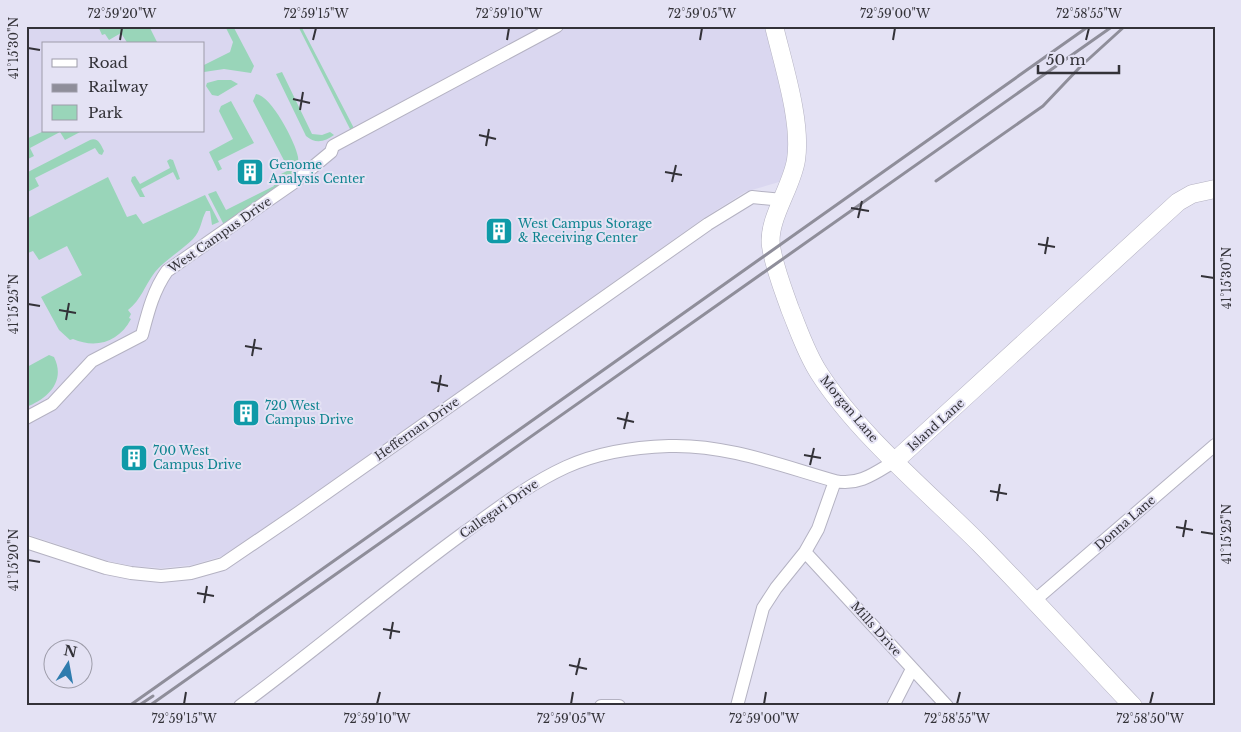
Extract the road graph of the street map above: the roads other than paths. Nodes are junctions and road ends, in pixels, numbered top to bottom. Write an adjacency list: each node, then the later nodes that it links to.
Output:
1 (557, 26): 5 (street, West Campus Drive)
2 (774, 26): 4 (street, Morgan Lane)
3 (1215, 189): 7 (street, Island Lane)
4 (783, 200): 7 (street, Morgan Lane); 9 (street, Heffernan Drive)
5 (26, 418)
6 (1215, 445): 11 (street, Donna Lane)
7 (895, 460): 8 (street, Island Lane); 11 (street, Morgan Lane)
8 (835, 482): 10 (street); 13 (street, Callegari Drive)
9 (26, 542)
10 (805, 552): 12 (street, Mills Drive); 16 (street)
11 (1034, 601): 19 (street, Morgan Lane)
12 (912, 669): 17 (street); 18 (street, Mills Drive)
13 (240, 706)
14 (601, 706): 15 (street)
15 (619, 706)
16 (737, 706)
17 (893, 706)
18 (947, 706)
19 (1133, 706)

